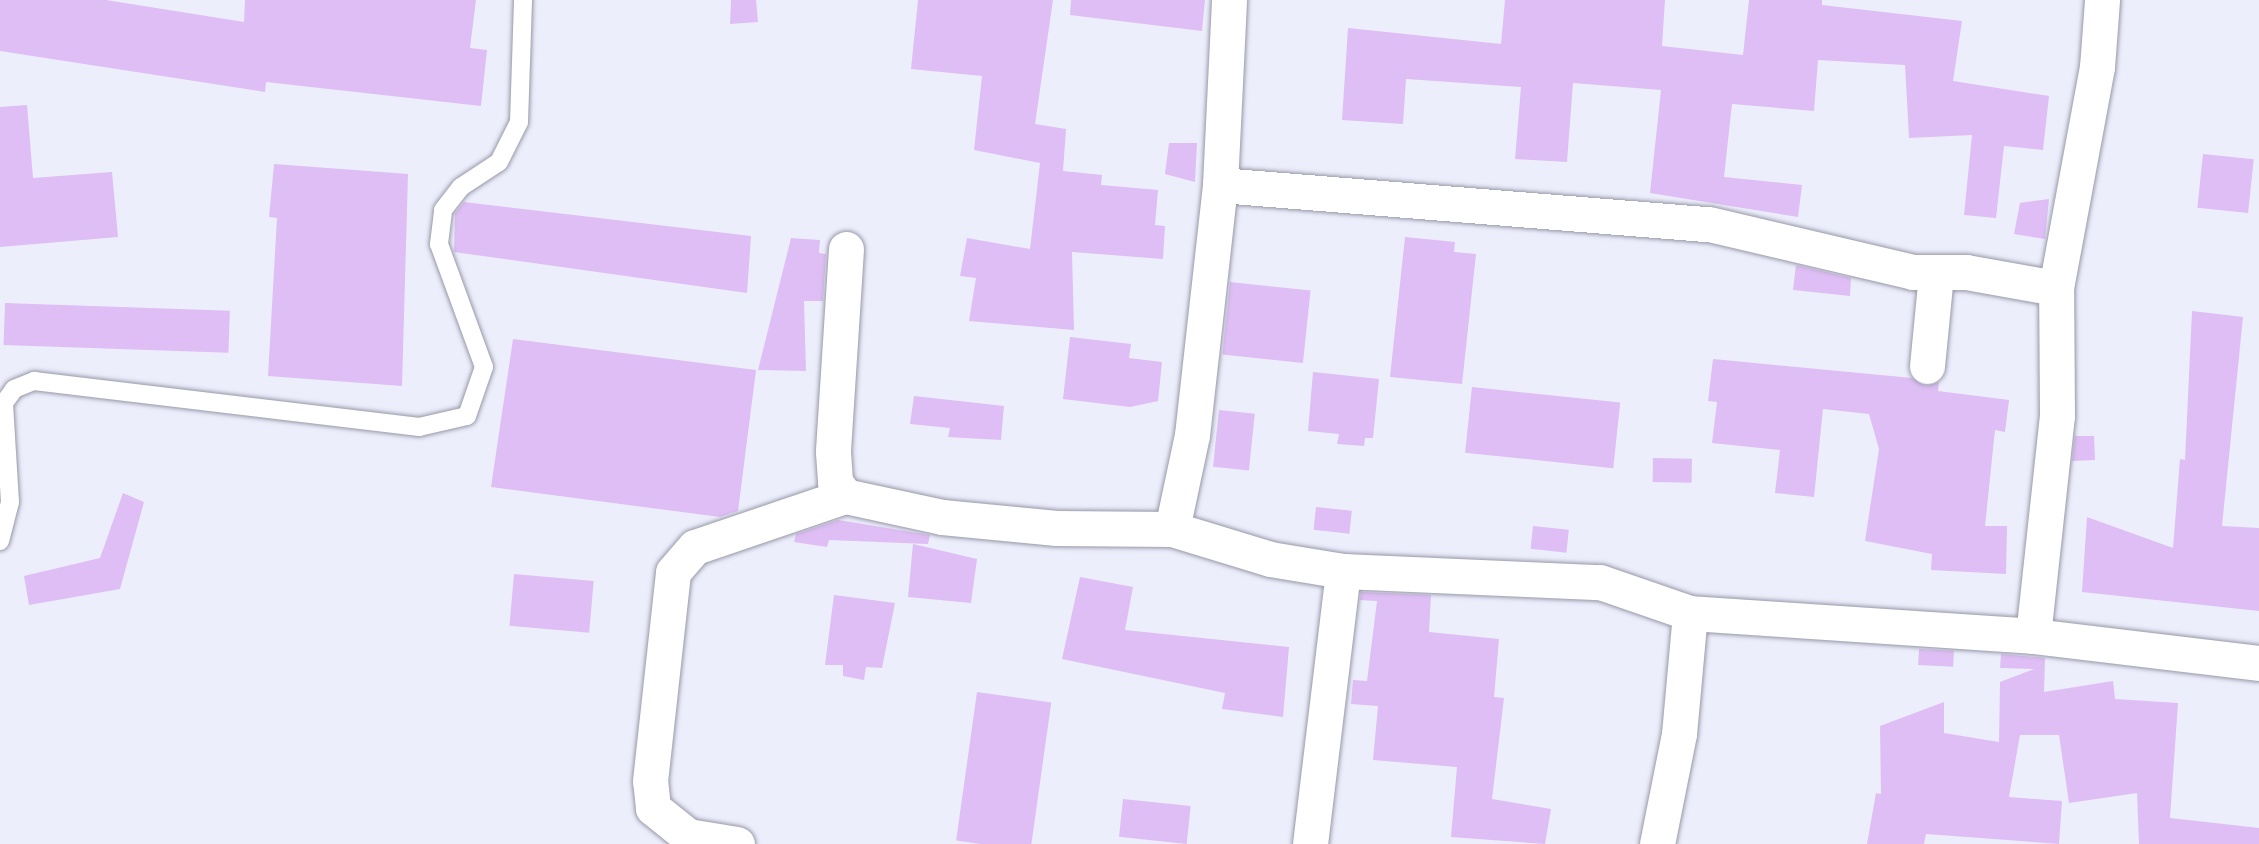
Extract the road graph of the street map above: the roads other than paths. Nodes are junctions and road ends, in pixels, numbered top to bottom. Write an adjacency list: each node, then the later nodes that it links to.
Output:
1 (523, 0): 11 (lane)
2 (1229, 0): 4 (street)
3 (2102, 0): 7 (street)
4 (1220, 185): 6 (street); 10 (street)
5 (846, 249): 9 (street)
6 (1936, 274): 7 (street); 8 (street)
7 (2056, 288): 14 (street)
8 (1927, 366)
9 (845, 496): 10 (street); 16 (street)
10 (1172, 529): 12 (street)
11 (0, 541)
12 (1343, 571): 13 (street); 17 (street)
13 (1690, 612): 14 (street); 18 (street)
14 (2033, 636): 15 (street)
15 (2259, 663)
16 (737, 844)
17 (1310, 844)
18 (1657, 844)

